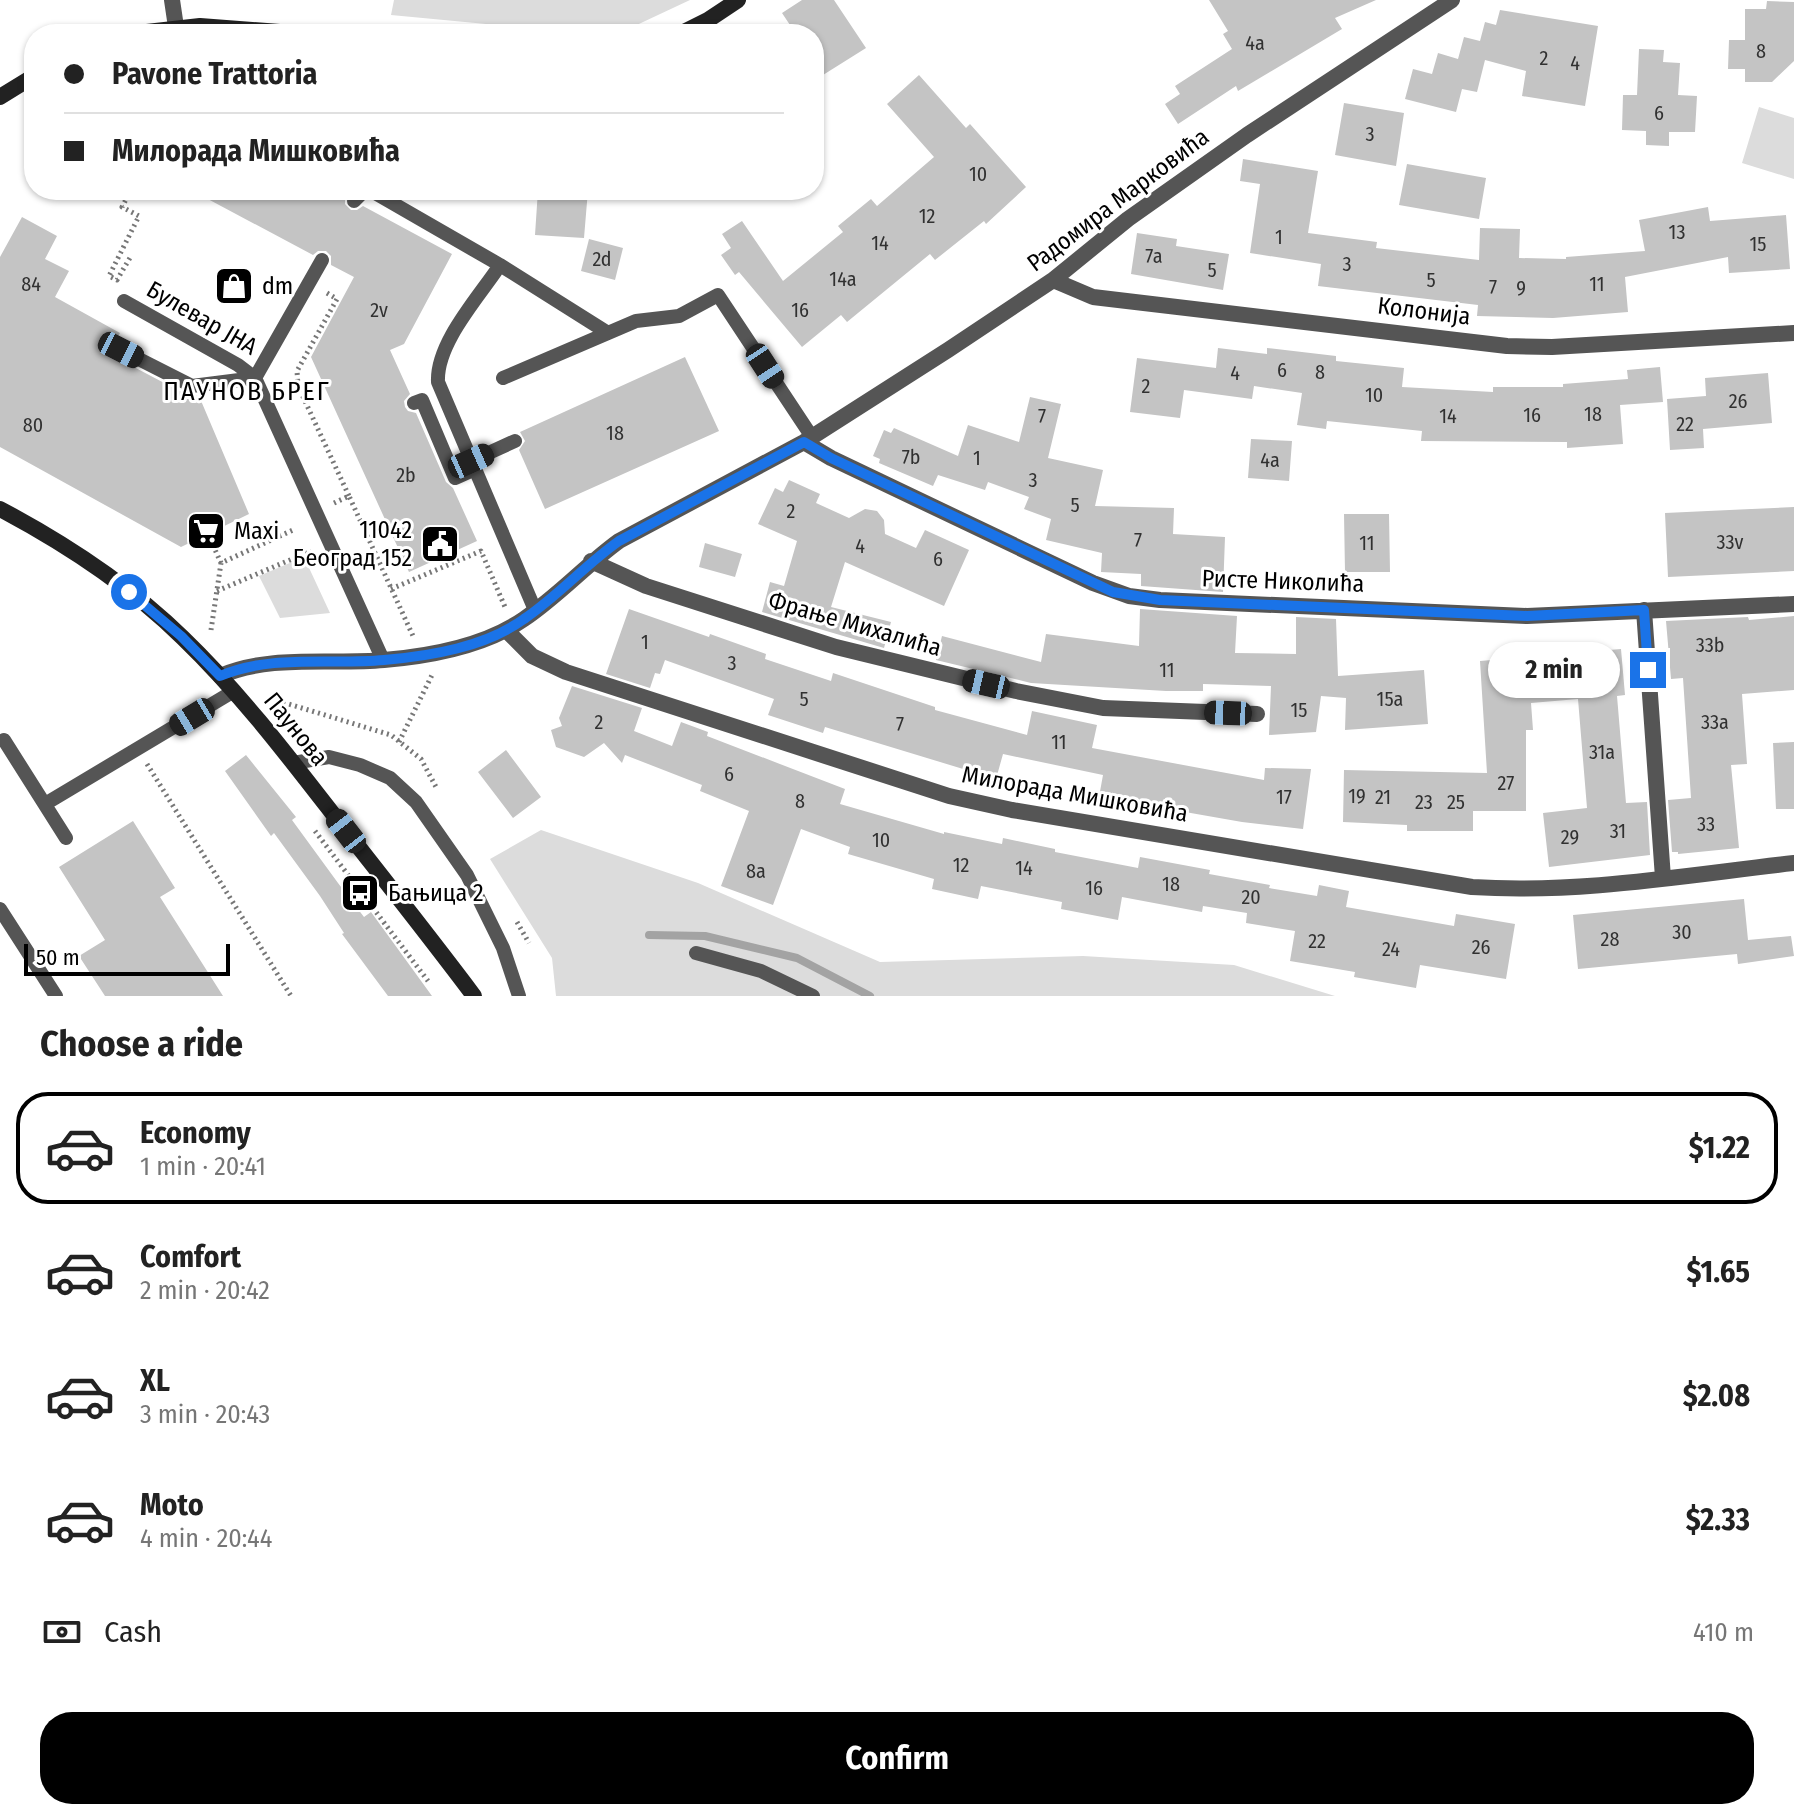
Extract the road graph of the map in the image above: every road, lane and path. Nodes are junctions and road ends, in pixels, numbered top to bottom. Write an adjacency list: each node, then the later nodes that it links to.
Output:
1 (172, 0): 4 (street)
2 (738, 0): 5 (street)
3 (1452, 0): 13 (street, Радомира Марковића)
4 (176, 24)
5 (700, 24)
6 (24, 82): 7 (street)
7 (0, 97)
8 (126, 200): 10 (path)
9 (387, 200): 12 (lane)
10 (131, 256)
11 (322, 260): 14 (lane, Булевар ЈНА)
12 (500, 265): 16 (lane); 24 (lane)
13 (1053, 280): 17 (street, Колонија); 22 (street, Радомира Марковића)
14 (310, 284): 19 (lane, Булевар ЈНА); 25 (path)
15 (124, 301): 19 (lane, Булевар ЈНА)
16 (608, 333): 20 (lane); 22 (lane)
17 (1794, 333)
18 (121, 350): 19 (lane, Булевар ЈНА)
19 (255, 378): 42 (lane, Булевар ЈНА)
20 (503, 378)
21 (414, 403): 24 (lane)
22 (808, 440): 31 (street, Радомира Марковића); 37 (street, Ристе Николића)
23 (515, 441): 24 (lane)
24 (473, 465): 36 (lane)
25 (349, 496): 26 (path); 33 (path)
26 (329, 505)
27 (0, 509): 43 (street, Паунова)
28 (293, 530): 32 (path)
29 (208, 534): 32 (path)
30 (312, 551): 34 (path)
31 (591, 561): 36 (street, Радомира Марковића); 46 (street, Фрање Михалића)
32 (221, 563): 34 (path)
33 (391, 589): 38 (path); 41 (path)
34 (217, 592): 39 (path)
35 (1794, 604): 37 (street, Ристе Николића)
36 (535, 610): 38 (street, Радомира Марковића)
37 (1644, 610): 56 (street)
38 (510, 628): 40 (street, Радомира Марковића); 56 (street, Милорада Мишковића)
39 (211, 630)
40 (443, 650): 41 (street, Радомира Марковића); 48 (path)
41 (422, 655): 42 (street, Радомира Марковића)
42 (383, 660): 43 (street, Радомира Марковића)
43 (220, 676): 44 (street, Паунова)
44 (234, 691): 49 (lane); 50 (street, Паунова)
45 (272, 699): 48 (path)
46 (1257, 714)
47 (4, 740): 52 (lane)
48 (399, 742): 51 (path)
49 (138, 749): 52 (lane); 63 (path)
50 (293, 763): 64 (street, Паунова); 65 (lane)
51 (436, 787)
52 (45, 804): 54 (lane)
53 (311, 825): 61 (path)
54 (66, 838)
55 (1794, 863): 56 (street, Милорада Мишковића)
56 (1663, 878)
57 (0, 909): 62 (lane)
58 (517, 922): 59 (path)
59 (529, 943)
60 (696, 953): 66 (lane)
61 (428, 981)
62 (56, 996)
63 (291, 996)
64 (474, 996)
65 (519, 996)
66 (813, 996)

